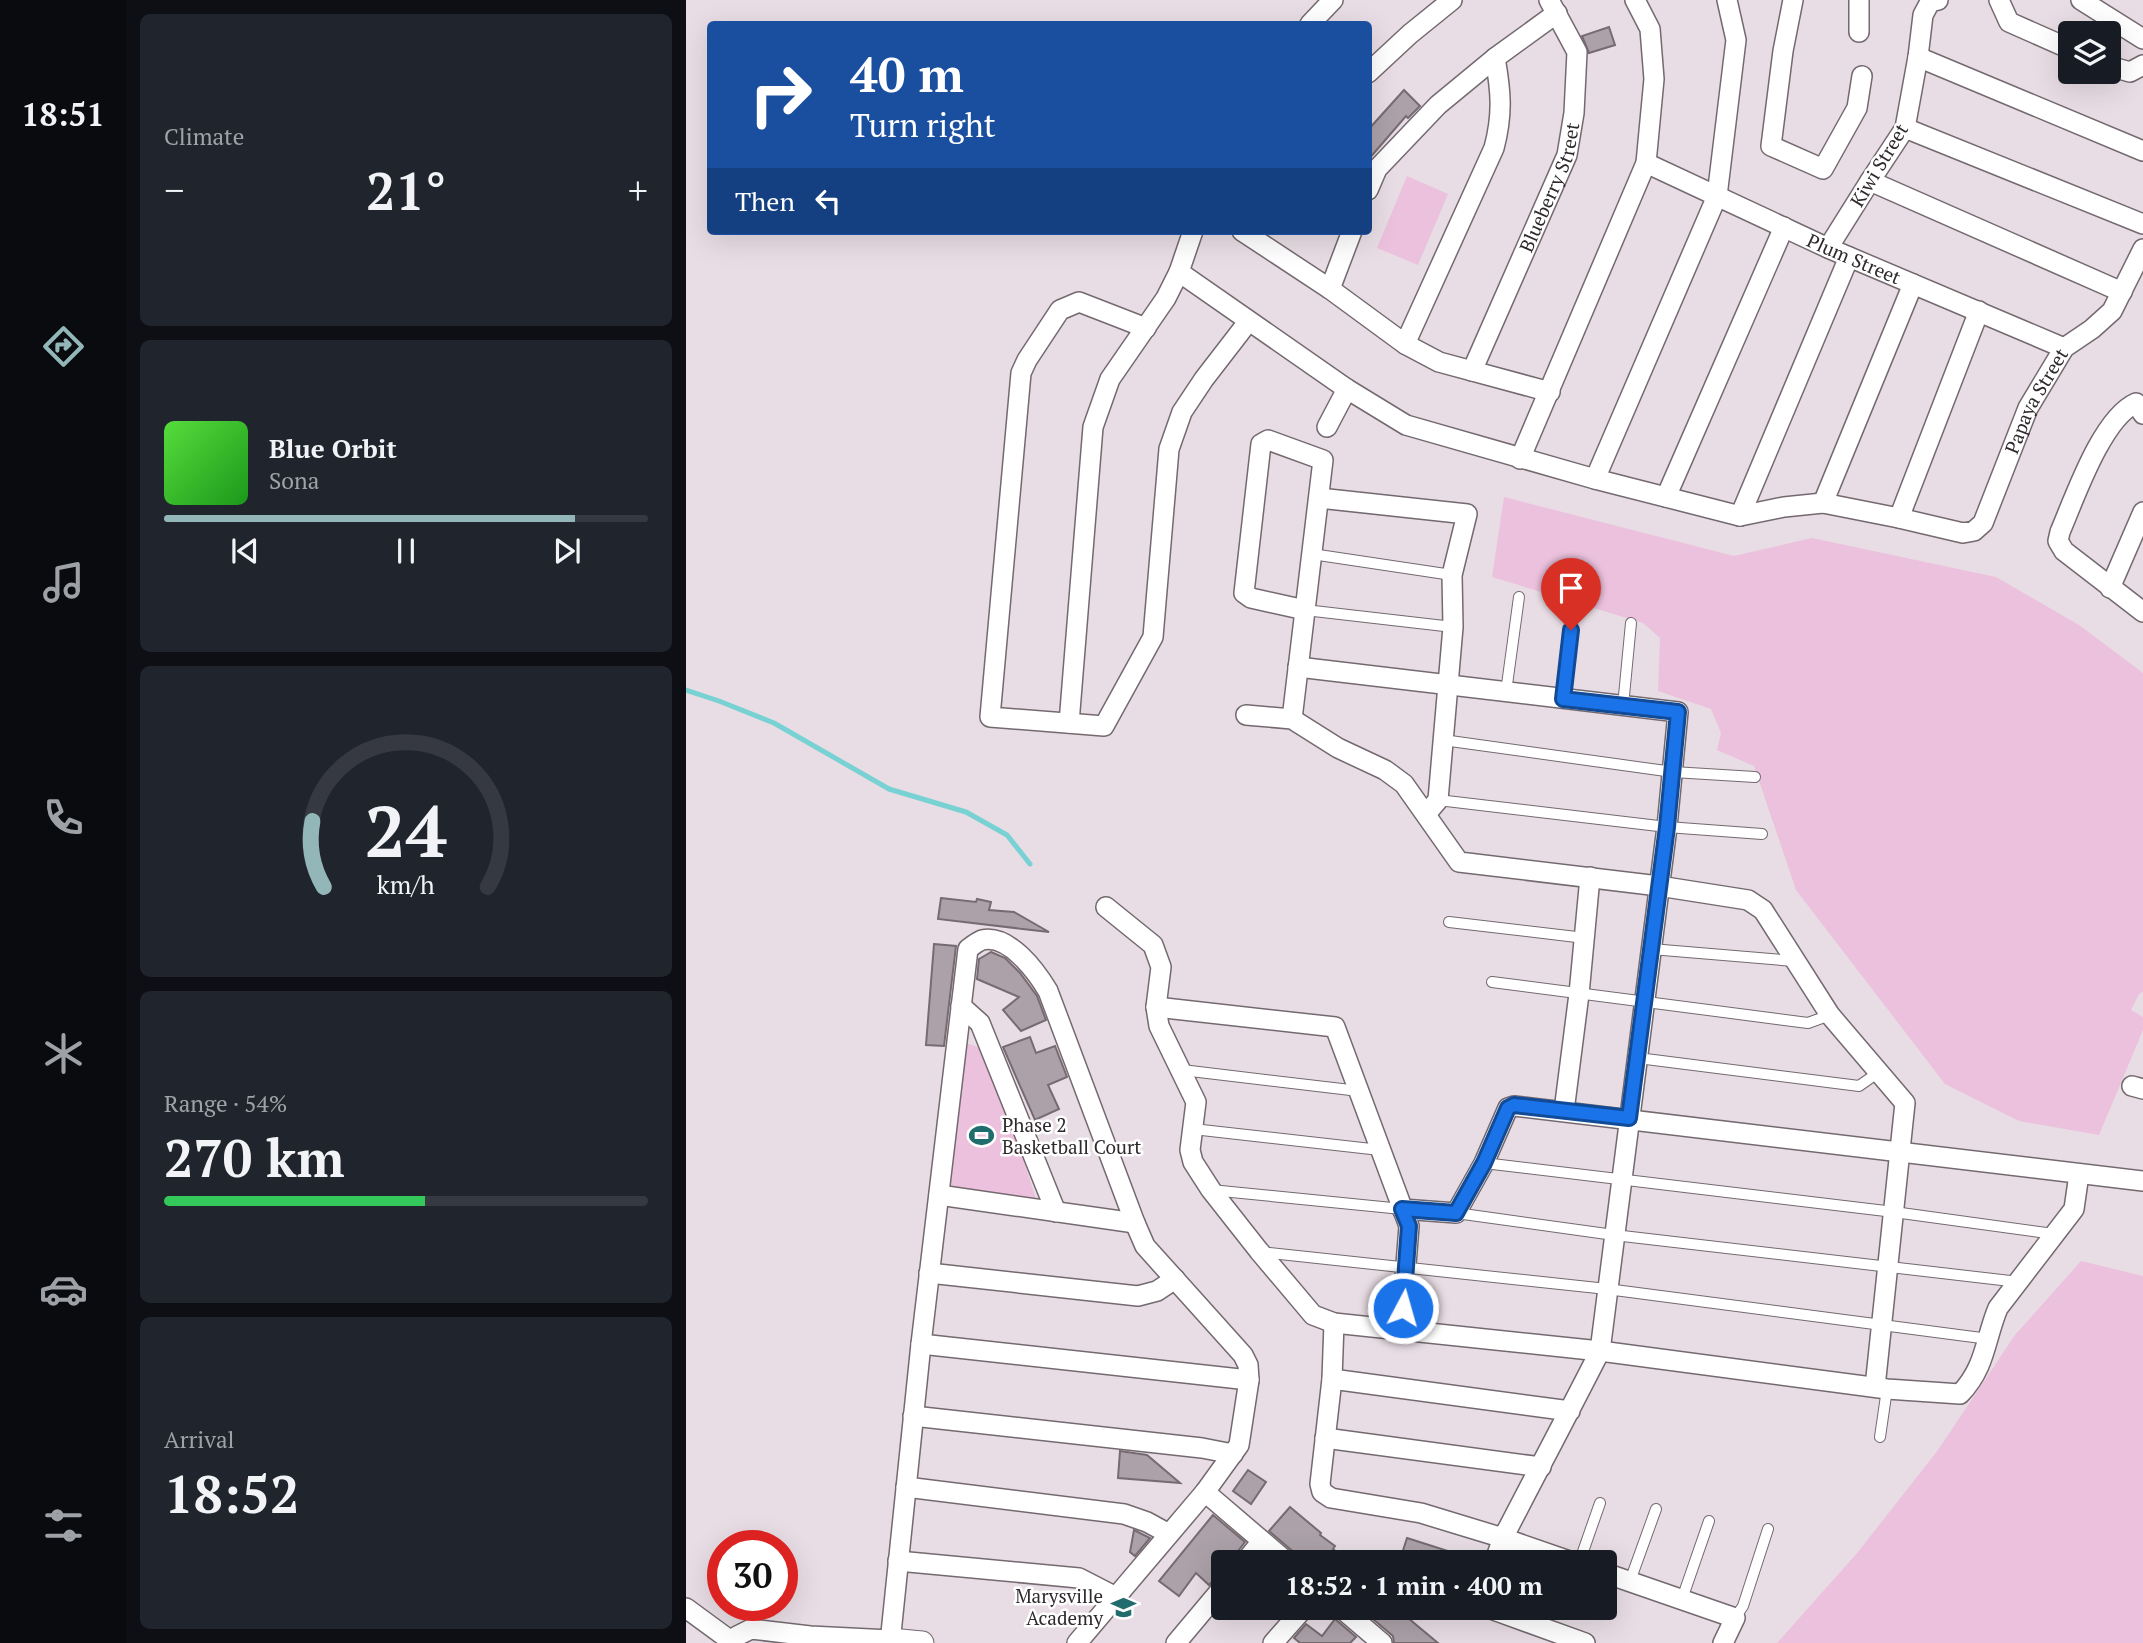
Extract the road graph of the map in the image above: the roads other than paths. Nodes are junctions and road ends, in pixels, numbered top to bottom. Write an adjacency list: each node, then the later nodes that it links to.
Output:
1 (1333, 0): 11 (street)
2 (1452, 0): 18 (street)
3 (1635, 0): 23 (street)
4 (1727, 0): 26 (street)
5 (1793, 0): 20 (street)
6 (1859, 0): 12 (street)
7 (1938, 0): 15 (street, Kiwi Street)
8 (1999, 0): 14 (street)
9 (2081, 0): 13 (street)
10 (1553, 7): 16 (street); 44 (street, Blueberry Street)
11 (1313, 21)
12 (1859, 32)
13 (2143, 39)
14 (2058, 44)
15 (1918, 57): 21 (street, Kiwi Street); 22 (street)
16 (1494, 58): 24 (street); 42 (street)
17 (2143, 65): 19 (street)
18 (1372, 69)
19 (2121, 69)
20 (1862, 76)
21 (1905, 128): 25 (street, Kiwi Street); 27 (street)
22 (2143, 151)
23 (1646, 163): 26 (street, Plum Street); 46 (street)
24 (1372, 181)
25 (1870, 181): 32 (street, Kiwi Street); 38 (street)
26 (1717, 196): 28 (street, Plum Street); 50 (street)
27 (2143, 224)
28 (1784, 227): 32 (street, Plum Street); 51 (street)
29 (1192, 235): 35 (street)
30 (1350, 235): 37 (street)
31 (1271, 239): 37 (street)
32 (1828, 248): 34 (street, Plum Street)
33 (2143, 249): 38 (street, Papaya Street)
34 (1849, 257): 36 (street, Plum Street); 55 (street)
35 (1178, 272): 40 (street); 41 (street)
36 (1913, 284): 39 (street, Plum Street); 53 (street)
37 (1330, 289): 42 (street)
38 (2122, 292): 43 (street, Papaya Street)
39 (1979, 311): 43 (street, Plum Street); 56 (street)
40 (1248, 322): 45 (street); 73 (street)
41 (1146, 328): 73 (street); 73 (street)
42 (1405, 344): 44 (street)
43 (2064, 348): 56 (street, Papaya Street)
44 (1472, 371): 46 (street)
45 (1347, 389): 48 (street); 49 (street)
46 (1550, 392): 49 (street)
47 (2143, 414): 59 (street)
48 (1327, 427)
49 (1520, 459): 50 (street)
50 (1595, 479): 51 (street)
51 (1666, 497): 55 (street)
52 (1319, 498): 57 (street); 58 (street); 62 (street)
53 (1823, 503): 55 (street); 56 (street)
54 (2143, 512): 59 (street)
55 (1740, 516)
56 (1899, 517)
57 (1312, 554): 58 (lane); 62 (street)
58 (1452, 575): 65 (street)
59 (2110, 588): 63 (street)
60 (1519, 597): 68 (lane)
61 (1573, 607): 69 (lane)
62 (1305, 610): 65 (lane); 66 (street)
63 (2143, 612)
64 (1631, 623): 70 (lane)
65 (1453, 627): 67 (street)
66 (1298, 667): 67 (street); 72 (street)
67 (1448, 686): 68 (street); 74 (street)
68 (1506, 692): 69 (street)
69 (1563, 699): 70 (street)
70 (1623, 706): 75 (street)
71 (1246, 715): 72 (street)
72 (1293, 719): 77 (street)
73 (1069, 723)
74 (1443, 740): 75 (lane); 77 (street)
75 (1673, 772): 76 (lane); 78 (street)
76 (1755, 777)
77 (1432, 807): 78 (lane); 80 (street)
78 (1667, 827): 79 (lane); 81 (street)
79 (1762, 834)
80 (1590, 877): 81 (street); 84 (street)
81 (1659, 886): 85 (street); 86 (street)
82 (1106, 907): 91 (street)
83 (1449, 922): 84 (lane)
84 (1585, 939): 88 (street)
85 (1651, 949): 86 (lane); 89 (street)
86 (1795, 961): 92 (street)
87 (1492, 982): 88 (lane)
88 (1579, 994): 89 (lane); 97 (street)
89 (1645, 1002): 92 (lane); 93 (street)
90 (961, 1006): 107 (street); 109 (street); 112 (street)
91 (1156, 1007): 94 (street); 96 (street)
92 (1829, 1015): 95 (street)
93 (1637, 1058): 95 (lane); 98 (street)
94 (1182, 1070): 96 (lane); 99 (street)
95 (1880, 1072): 101 (street)
96 (1360, 1091): 100 (street)
97 (1564, 1111): 98 (street); 102 (street)
98 (1629, 1118): 101 (street); 104 (street)
99 (1193, 1129): 100 (lane); 106 (street)
100 (1381, 1150): 108 (street)
101 (1900, 1152): 103 (street); 110 (street)
102 (1484, 1163): 104 (lane); 111 (street)
103 (2079, 1174): 105 (street); 113 (street)
104 (1620, 1180): 110 (lane); 114 (street)
105 (2143, 1181)
106 (1211, 1190): 108 (lane); 115 (street)
107 (939, 1195): 109 (street); 118 (street)
108 (1402, 1209): 111 (street); 117 (street)
109 (1056, 1212): 112 (street)
110 (1894, 1212): 113 (lane); 116 (street)
111 (1456, 1213): 114 (lane)
112 (1135, 1223): 119 (street)
113 (2055, 1234): 120 (street)
114 (1614, 1235): 116 (lane); 121 (street)
115 (1259, 1251): 117 (lane); 122 (street)
116 (1888, 1266): 120 (lane); 123 (street)
117 (1407, 1267): 121 (lane); 124 (street)
118 (929, 1273): 119 (street); 126 (street)
119 (1175, 1279): 129 (street)
120 (2020, 1282): 125 (street)
121 (1608, 1289): 123 (lane); 127 (street)
122 (1334, 1322): 124 (street); 128 (street)
123 (1882, 1323): 125 (lane); 130 (street)
124 (1401, 1329): 127 (street)
125 (1990, 1339): 130 (street)
126 (921, 1344): 129 (street); 132 (street)
127 (1600, 1351): 130 (street); 131 (street)
128 (1332, 1379): 131 (street); 134 (street)
129 (1249, 1380): 135 (street)
130 (1881, 1388): 133 (lane)
131 (1570, 1411): 136 (street)
132 (913, 1416): 135 (street); 137 (street)
133 (1880, 1437)
134 (1325, 1438): 136 (street); 144 (street)
135 (1233, 1454): 138 (street)
136 (1541, 1467): 144 (street)
137 (906, 1487): 143 (street); 151 (street)
138 (1205, 1492): 143 (street); 145 (street)
139 (1600, 1503): 150 (lane)
140 (1656, 1509): 153 (lane)
141 (1709, 1521): 155 (lane)
142 (1768, 1529): 158 (lane)
143 (1170, 1534): 154 (street)
144 (1503, 1538): 148 (street); 149 (street)
145 (1262, 1541): 146 (street); 147 (street)
146 (1255, 1550)
147 (1273, 1550)
148 (1499, 1550)
149 (1539, 1550)
150 (1582, 1550)
151 (898, 1561): 154 (street); 164 (street)
152 (1617, 1577): 153 (street)
153 (1630, 1581): 155 (street)
154 (1116, 1597): 166 (street)
155 (1682, 1599): 158 (street)
156 (1211, 1601): 167 (street)
157 (686, 1608): 162 (street)
158 (1735, 1618): 170 (street)
159 (1293, 1620): 168 (street)
160 (1353, 1620): 163 (street)
161 (1521, 1620): 169 (street)
162 (740, 1639): 164 (street)
163 (1374, 1641)
164 (890, 1642): 165 (street)
165 (922, 1643)
166 (1077, 1643)
167 (1176, 1643)
168 (1273, 1643)
169 (1585, 1643)
170 (1723, 1643)

